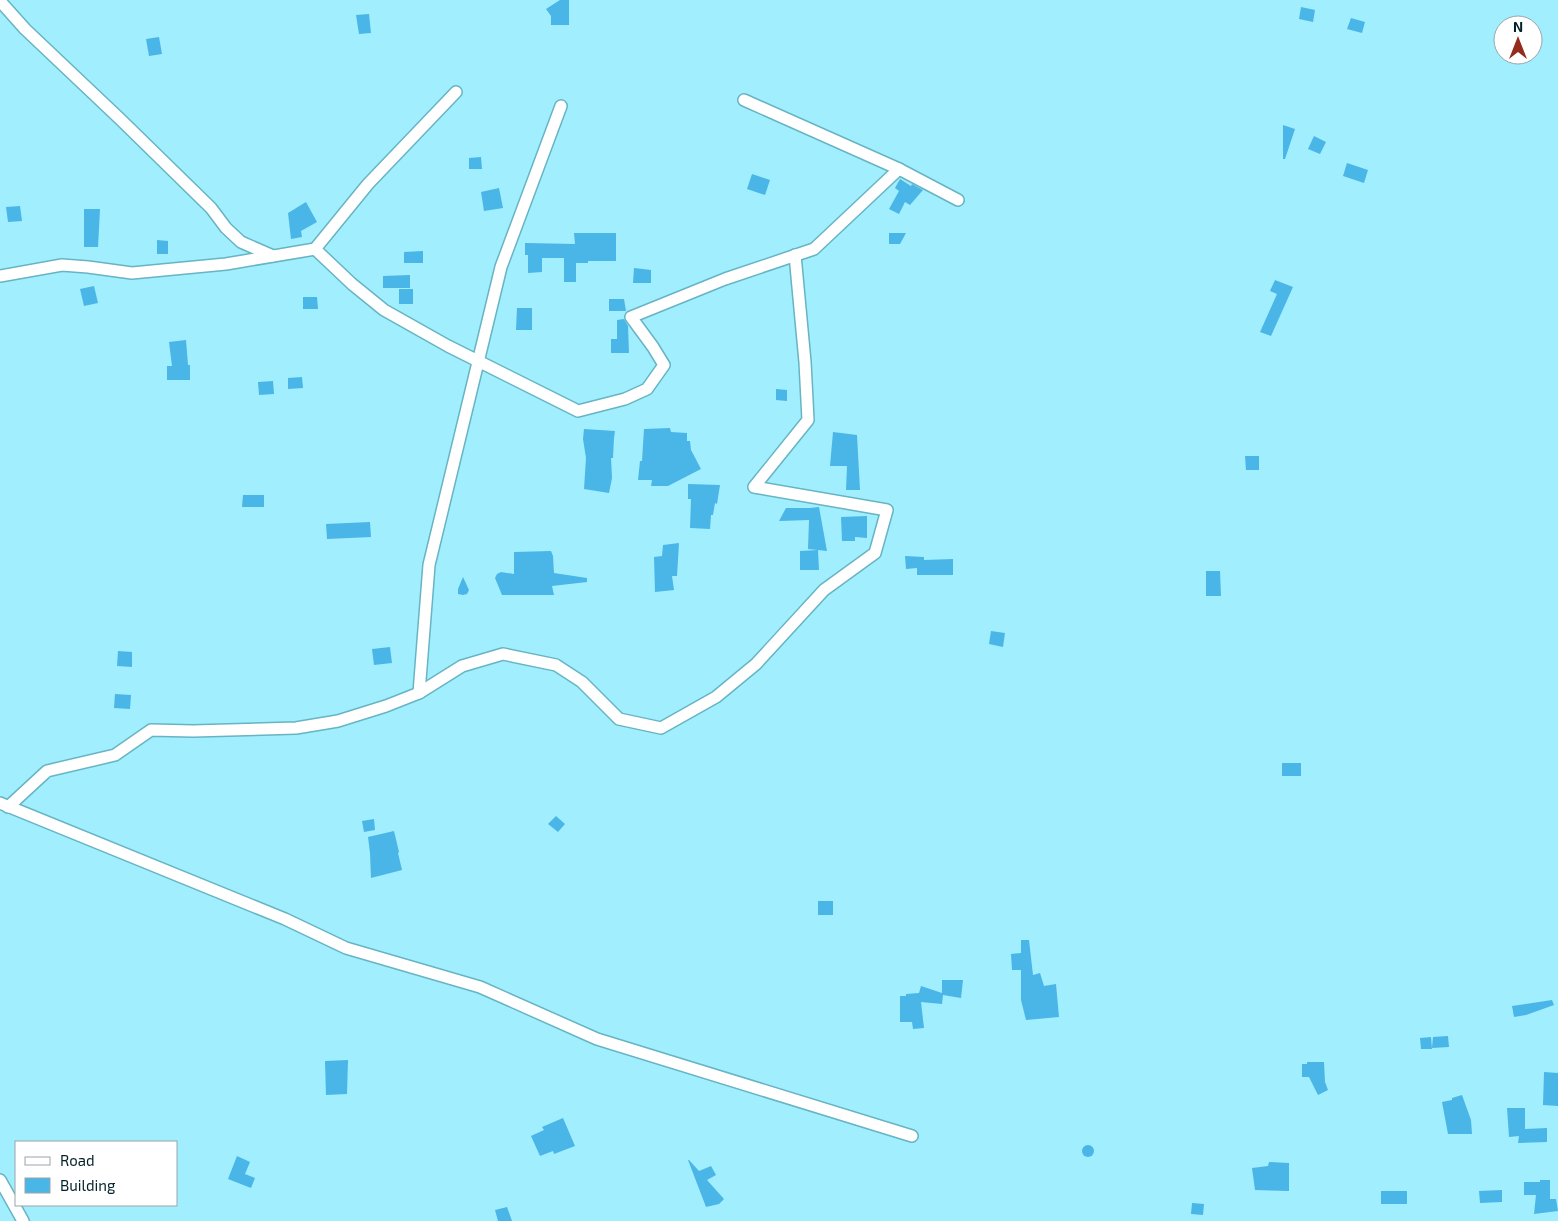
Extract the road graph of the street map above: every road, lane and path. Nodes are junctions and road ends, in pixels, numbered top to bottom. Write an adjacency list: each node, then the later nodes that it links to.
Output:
1 (0, 2): 9 (street)
2 (456, 92): 7 (street)
3 (744, 100): 5 (street)
4 (561, 106): 11 (street)
5 (899, 170): 6 (street); 8 (street)
6 (958, 200)
7 (315, 249): 9 (street); 11 (street)
8 (795, 255): 11 (street); 12 (street)
9 (274, 256): 10 (street)
10 (0, 276)
11 (478, 362): 12 (street)
12 (419, 693): 13 (street)
13 (4, 805): 14 (street)
14 (912, 1136)
15 (0, 1180): 16 (street)
16 (23, 1221)

